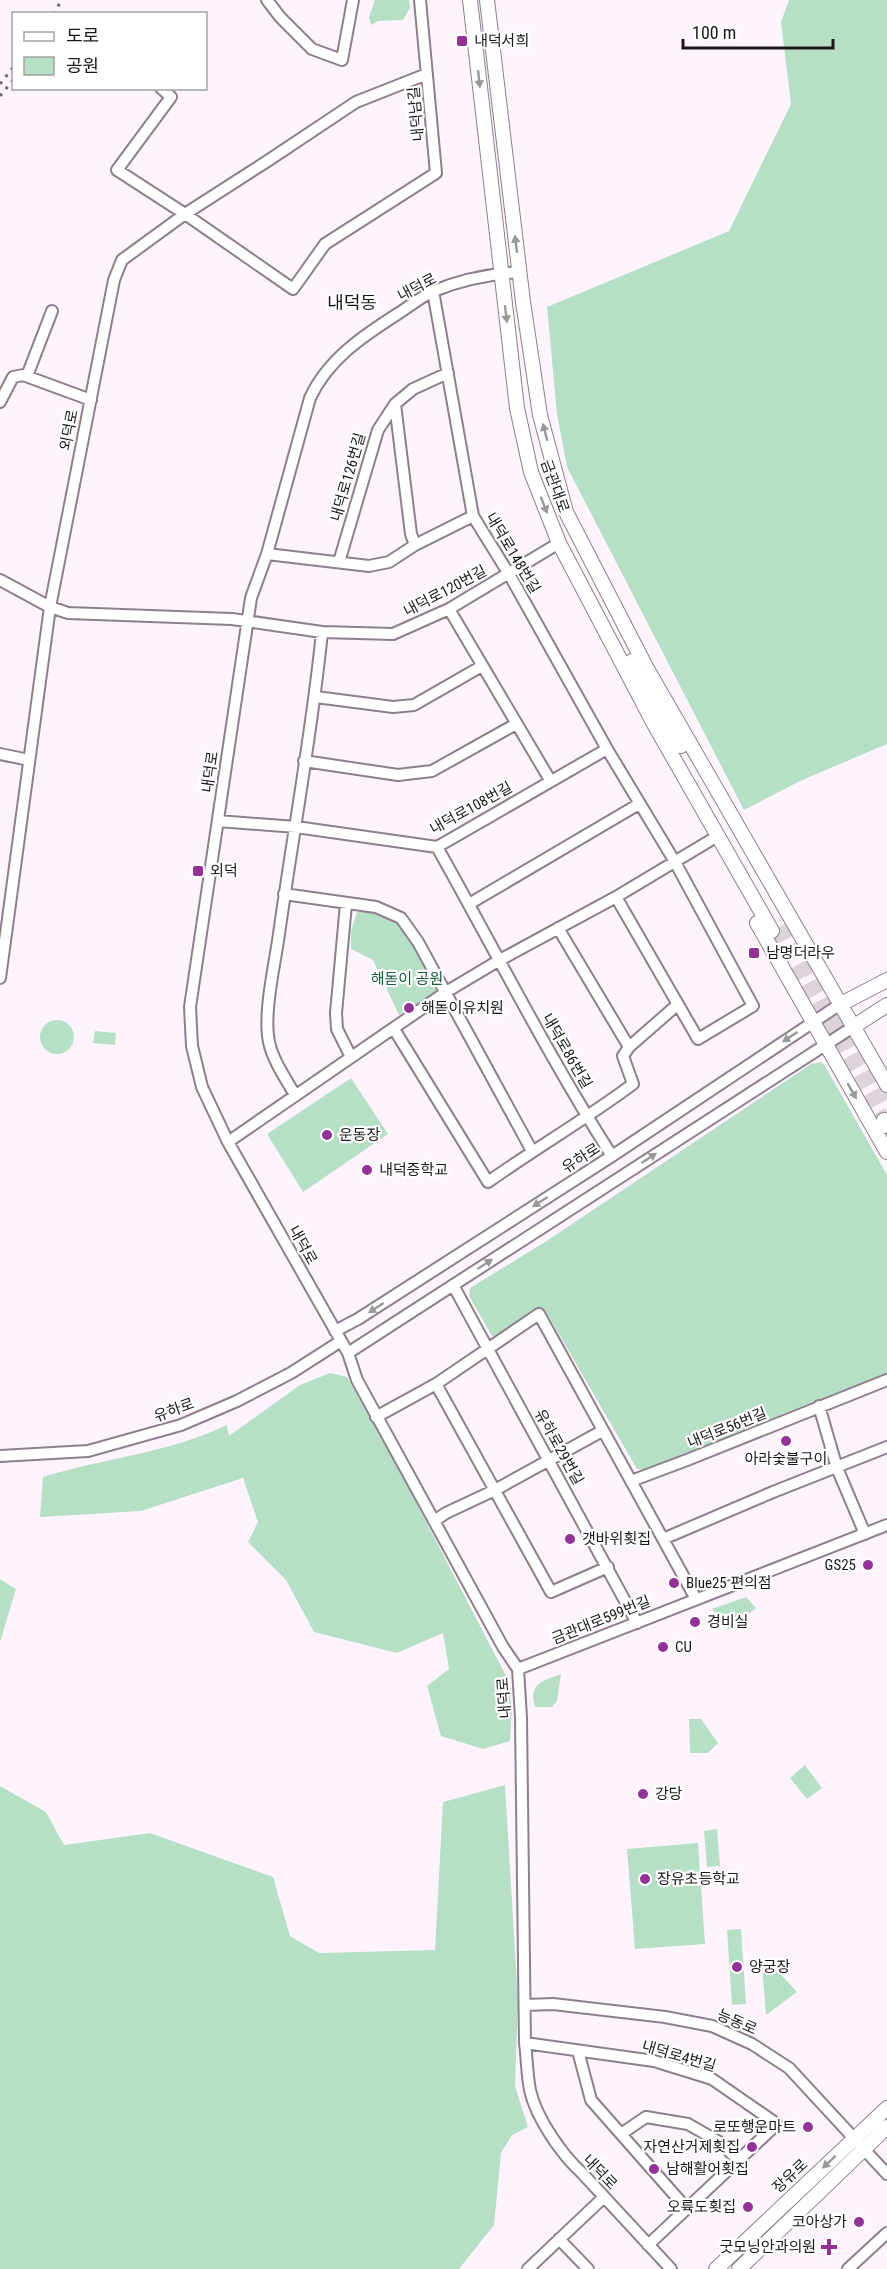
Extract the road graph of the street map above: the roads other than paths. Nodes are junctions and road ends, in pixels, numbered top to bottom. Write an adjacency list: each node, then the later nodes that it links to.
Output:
1 (267, 0): 2 (street)
2 (353, 0)
3 (420, 0): 6 (street)
4 (471, 0): 11 (main road, 금관대로, one-way to 11)
5 (487, 0): 10 (main road, one-way to 5)
6 (427, 74): 8 (street, 내덕남길); 8 (street, 내덕남길)
7 (162, 90): 8 (street)
8 (185, 214): 9 (street, 내덕남길)
9 (122, 260): 16 (street, 외덕로)
10 (519, 272): 11 (street, 내덕로); 19 (main road, one-way to 10)
11 (501, 273): 12 (street, 내덕로); 21 (main road, 금관대로, one-way to 21)
12 (433, 291): 14 (street, 내덕로148번길); 23 (street, 내덕로)
13 (52, 311): 15 (street)
14 (448, 373): 18 (street, 내덕로126번길); 20 (street, 내덕로148번길)
15 (27, 376): 16 (street); 17 (street)
16 (91, 400): 27 (street, 외덕로)
17 (0, 402)
18 (395, 404): 22 (street); 24 (street, 내덕로126번길)
19 (566, 512): 31 (main road, 금관대로); 57 (main road)
20 (473, 516): 22 (street); 25 (street, 내덕로148번길)
21 (559, 543): 25 (street, 내덕로120번길); 31 (main road, 금관대로)
22 (415, 545): 24 (street)
23 (267, 554): 24 (street); 29 (street, 내덕로)
24 (339, 562)
25 (509, 574): 28 (street, 내덕로120번길); 35 (street, 내덕로148번길)
26 (0, 580): 27 (street)
27 (50, 607): 29 (street); 37 (street, 외덕로)
28 (449, 609): 30 (street, 내덕로120번길); 32 (street)
29 (248, 621): 30 (street, 내덕로120번길); 41 (street, 내덕로)
30 (322, 632): 33 (street)
31 (624, 665): 43 (main road)
32 (482, 666): 33 (street); 34 (street)
33 (316, 697): 38 (street)
34 (516, 724): 38 (street); 39 (street)
35 (607, 749): 39 (street, 내덕로108번길); 40 (street, 내덕로148번길)
36 (0, 754): 37 (street)
37 (29, 760): 51 (street, 외덕로)
38 (304, 761): 42 (street)
39 (550, 780): 44 (street, 내덕로108번길)
40 (639, 804): 45 (street, 내덕로148번길); 49 (street)
41 (218, 821): 42 (street, 내덕로108번길); 68 (street, 내덕로)
42 (296, 827): 44 (street, 내덕로108번길); 46 (street)
43 (711, 840): 45 (street); 59 (main road)
44 (437, 847): 49 (street, 내덕로86번길)
45 (675, 862): 47 (street); 56 (street, 내덕로148번길)
46 (284, 894): 48 (street); 66 (street)
47 (616, 897): 50 (street); 56 (street)
48 (346, 904): 55 (street); 64 (street)
49 (469, 904): 52 (street, 내덕로86번길)
50 (558, 928): 52 (street); 63 (street)
51 (2, 941): 53 (street, 외덕로)
52 (498, 961): 55 (street); 67 (street, 내덕로86번길)
53 (0, 978)
54 (887, 980): 57 (main road)
55 (446, 992): 61 (street); 69 (street)
56 (677, 1005): 63 (street)
57 (839, 1005): 59 (street, 유하로); 60 (main road)
58 (887, 1005): 60 (main road)
59 (812, 1022): 62 (main road); 71 (street, 유하로, one-way to 71)
60 (853, 1027): 62 (street); 65 (main road)
61 (394, 1029): 64 (street); 69 (street)
62 (825, 1044): 70 (main road, one-way to 70); 72 (street, one-way to 62)
63 (629, 1047): 67 (street)
64 (351, 1057): 66 (street)
65 (887, 1084)
66 (296, 1095): 68 (street)
67 (588, 1118): 69 (street); 71 (street, 내덕로86번길)
68 (228, 1142): 73 (street, 내덕로)
69 (532, 1150)
70 (887, 1152)
71 (612, 1156): 73 (street, 유하로, one-way to 73)
72 (453, 1285): 74 (street, 유하로29번길); 75 (street)
73 (338, 1336): 75 (street, 내덕로); 82 (street, 유하로)
74 (488, 1348): 77 (street); 80 (street); 83 (street, 유하로29번길)
75 (348, 1353): 79 (street, 내덕로)
76 (887, 1380): 78 (street, 내덕로56번길)
77 (436, 1384): 79 (street); 86 (street)
78 (819, 1406): 84 (street); 85 (street, 내덕로56번길)
79 (376, 1417): 87 (street, 내덕로)
80 (603, 1431): 83 (street); 85 (street)
81 (887, 1448): 84 (street)
82 (0, 1456)
83 (549, 1460): 86 (street); 91 (street, 유하로29번길)
84 (837, 1468): 89 (street); 90 (street)
85 (631, 1480): 90 (street)
86 (495, 1490): 87 (street); 91 (street)
87 (434, 1521): 94 (street, 내덕로)
88 (887, 1525): 89 (street, 금관대로599번길)
89 (864, 1534): 92 (street, 금관대로599번길)
90 (663, 1539): 92 (street)
91 (608, 1567): 93 (street, 유하로29번길)
92 (696, 1599): 93 (street, 금관대로599번길)
93 (637, 1623): 94 (street, 금관대로599번길)
94 (518, 1669): 95 (street, 내덕로)
95 (525, 2005): 96 (street, 내덕로); 101 (street, 능동로)
96 (525, 2043): 97 (street, 내덕로4번길); 105 (street, 내덕로)
97 (578, 2051): 100 (street); 103 (street, 내덕로4번길)
98 (887, 2108): 101 (main road, 장유로)
99 (887, 2127): 102 (main road)
100 (621, 2134): 103 (street); 106 (street)
101 (854, 2139): 102 (street, 능동로); 114 (main road, 장유로, one-way to 114)
102 (864, 2149): 104 (street, 능동로); 115 (main road)
103 (738, 2160): 106 (street, 내덕로4번길)
104 (887, 2174)
105 (604, 2197): 108 (street); 109 (street, 내덕로)
106 (687, 2209): 109 (street, 내덕로4번길)
107 (887, 2233): 110 (street)
108 (559, 2239): 111 (street); 112 (street)
109 (648, 2245): 113 (street, 내덕로)
110 (854, 2267)
111 (528, 2269)
112 (588, 2269)
113 (671, 2269)
114 (716, 2269)
115 (739, 2269)

